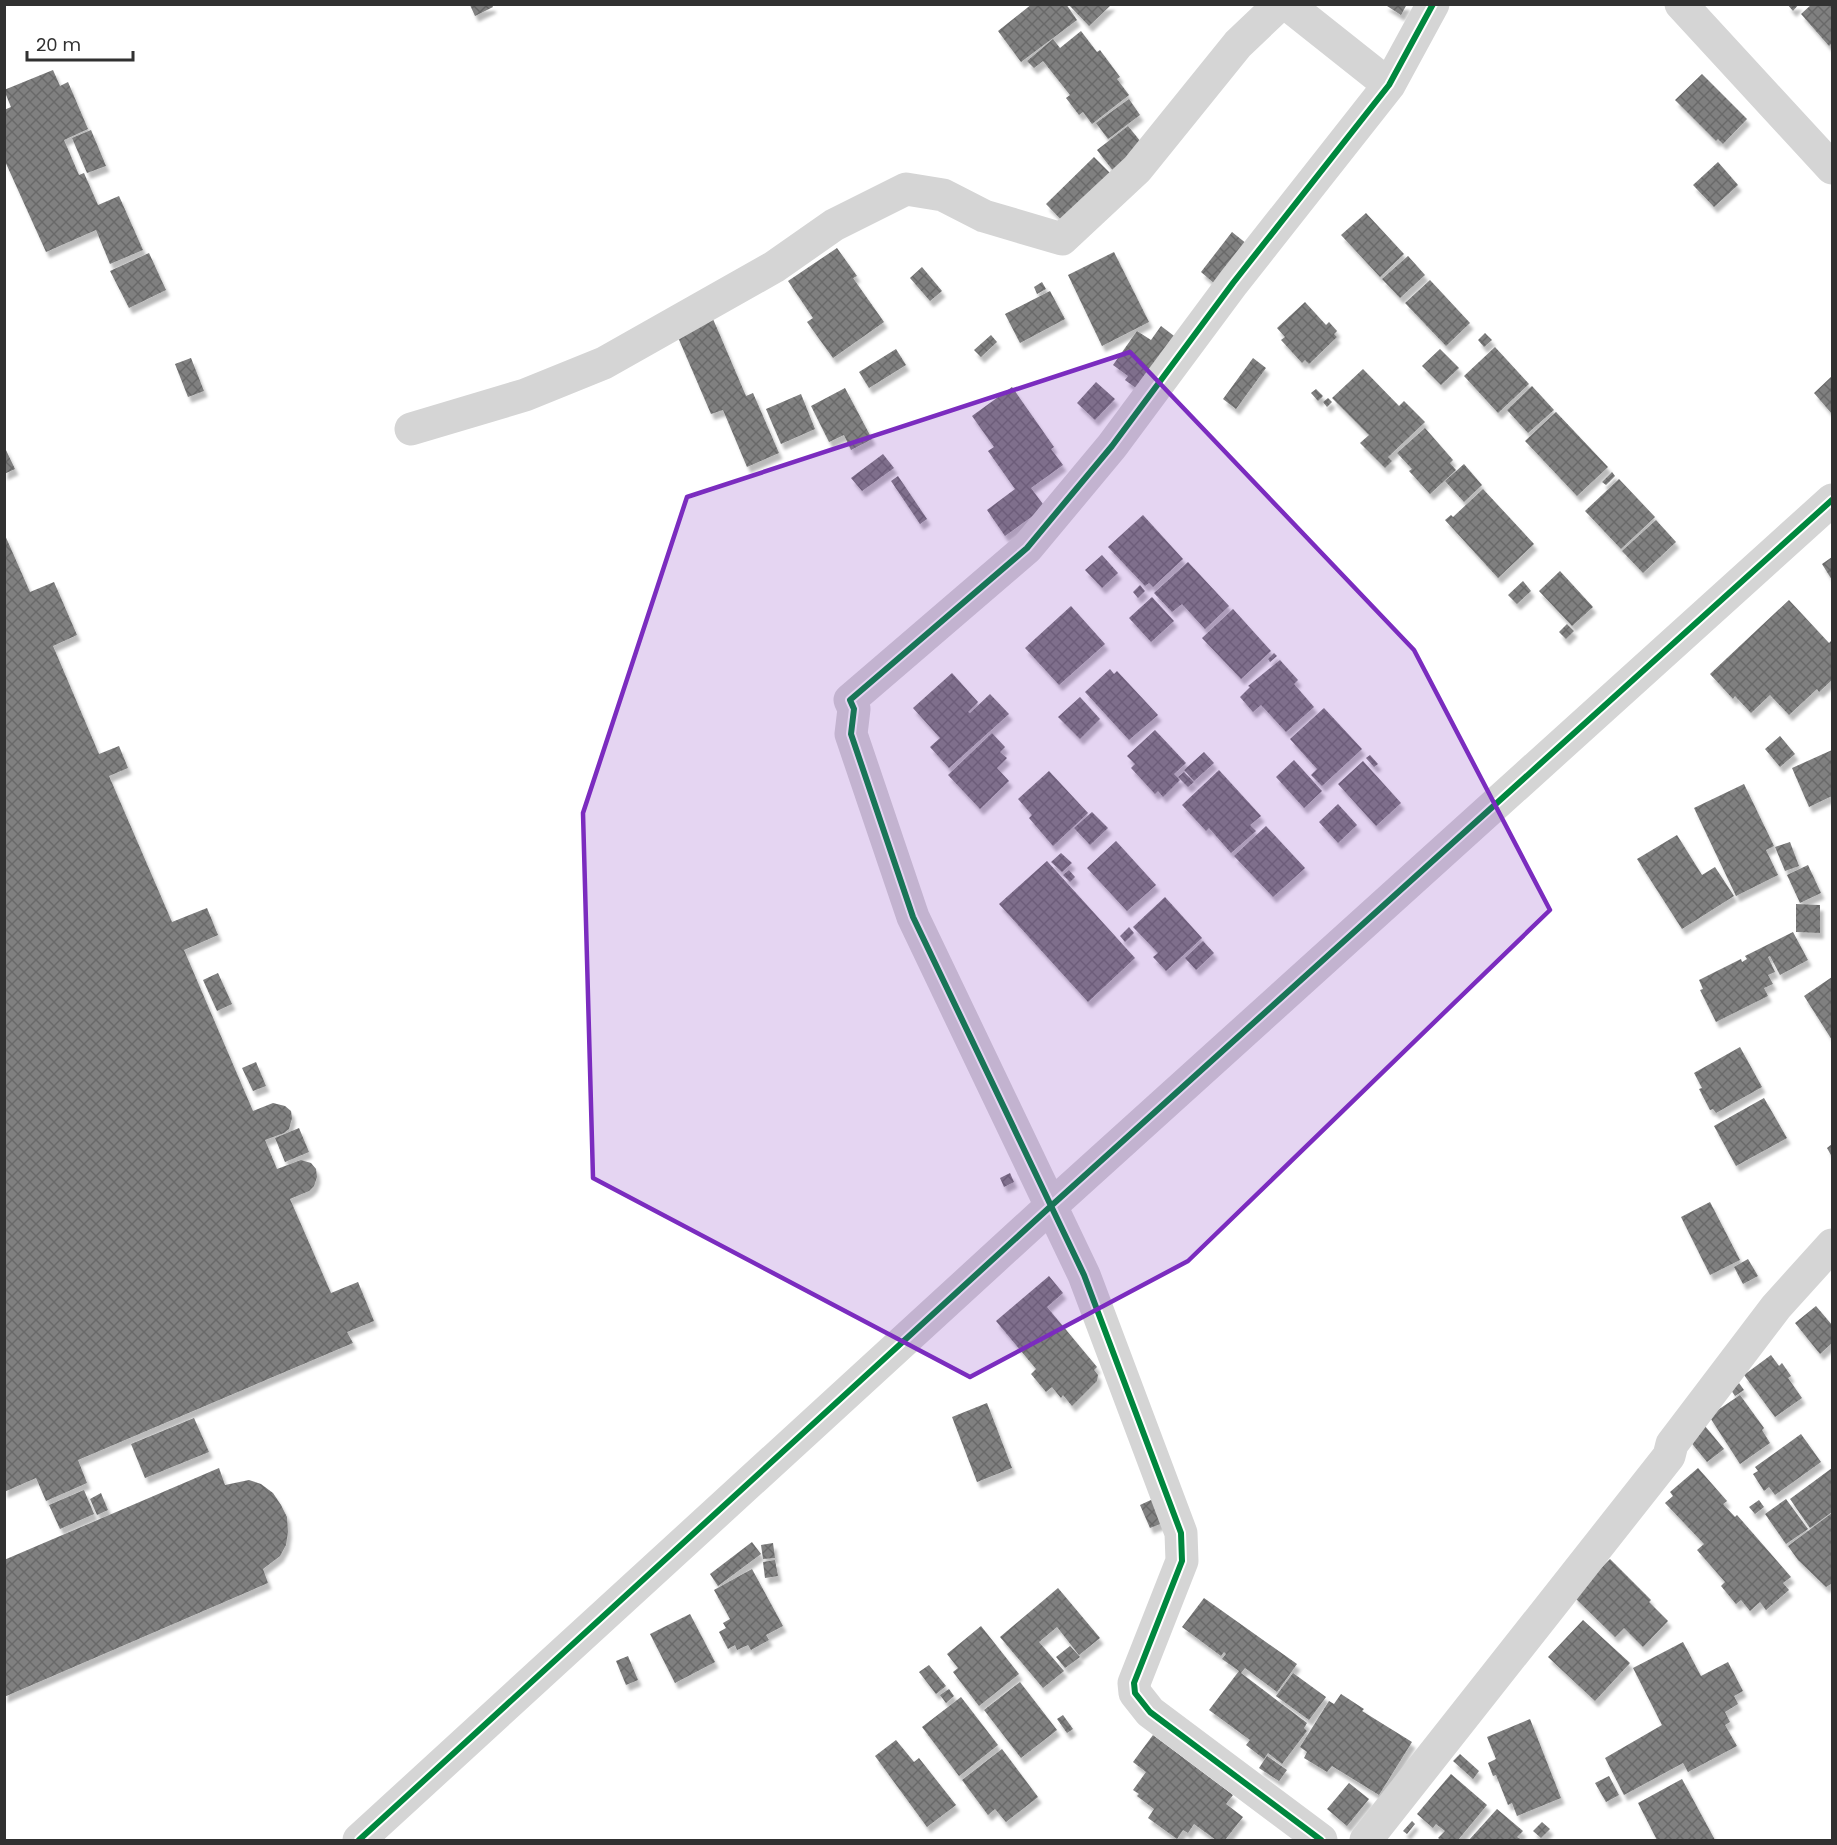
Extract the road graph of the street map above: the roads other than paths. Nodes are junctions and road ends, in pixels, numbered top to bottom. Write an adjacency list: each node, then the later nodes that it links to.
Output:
1 (1280, 4): 7 (street)
2 (1287, 4): 5 (street)
3 (1433, 4): 5 (street)
4 (1681, 4): 6 (street)
5 (1389, 85): 9 (street)
6 (1833, 168)
7 (411, 429)
8 (1833, 500): 9 (street)
9 (1051, 1206): 11 (street); 12 (street)
10 (1833, 1245): 13 (street)
11 (359, 1840)
12 (1321, 1840)
13 (1366, 1840)

